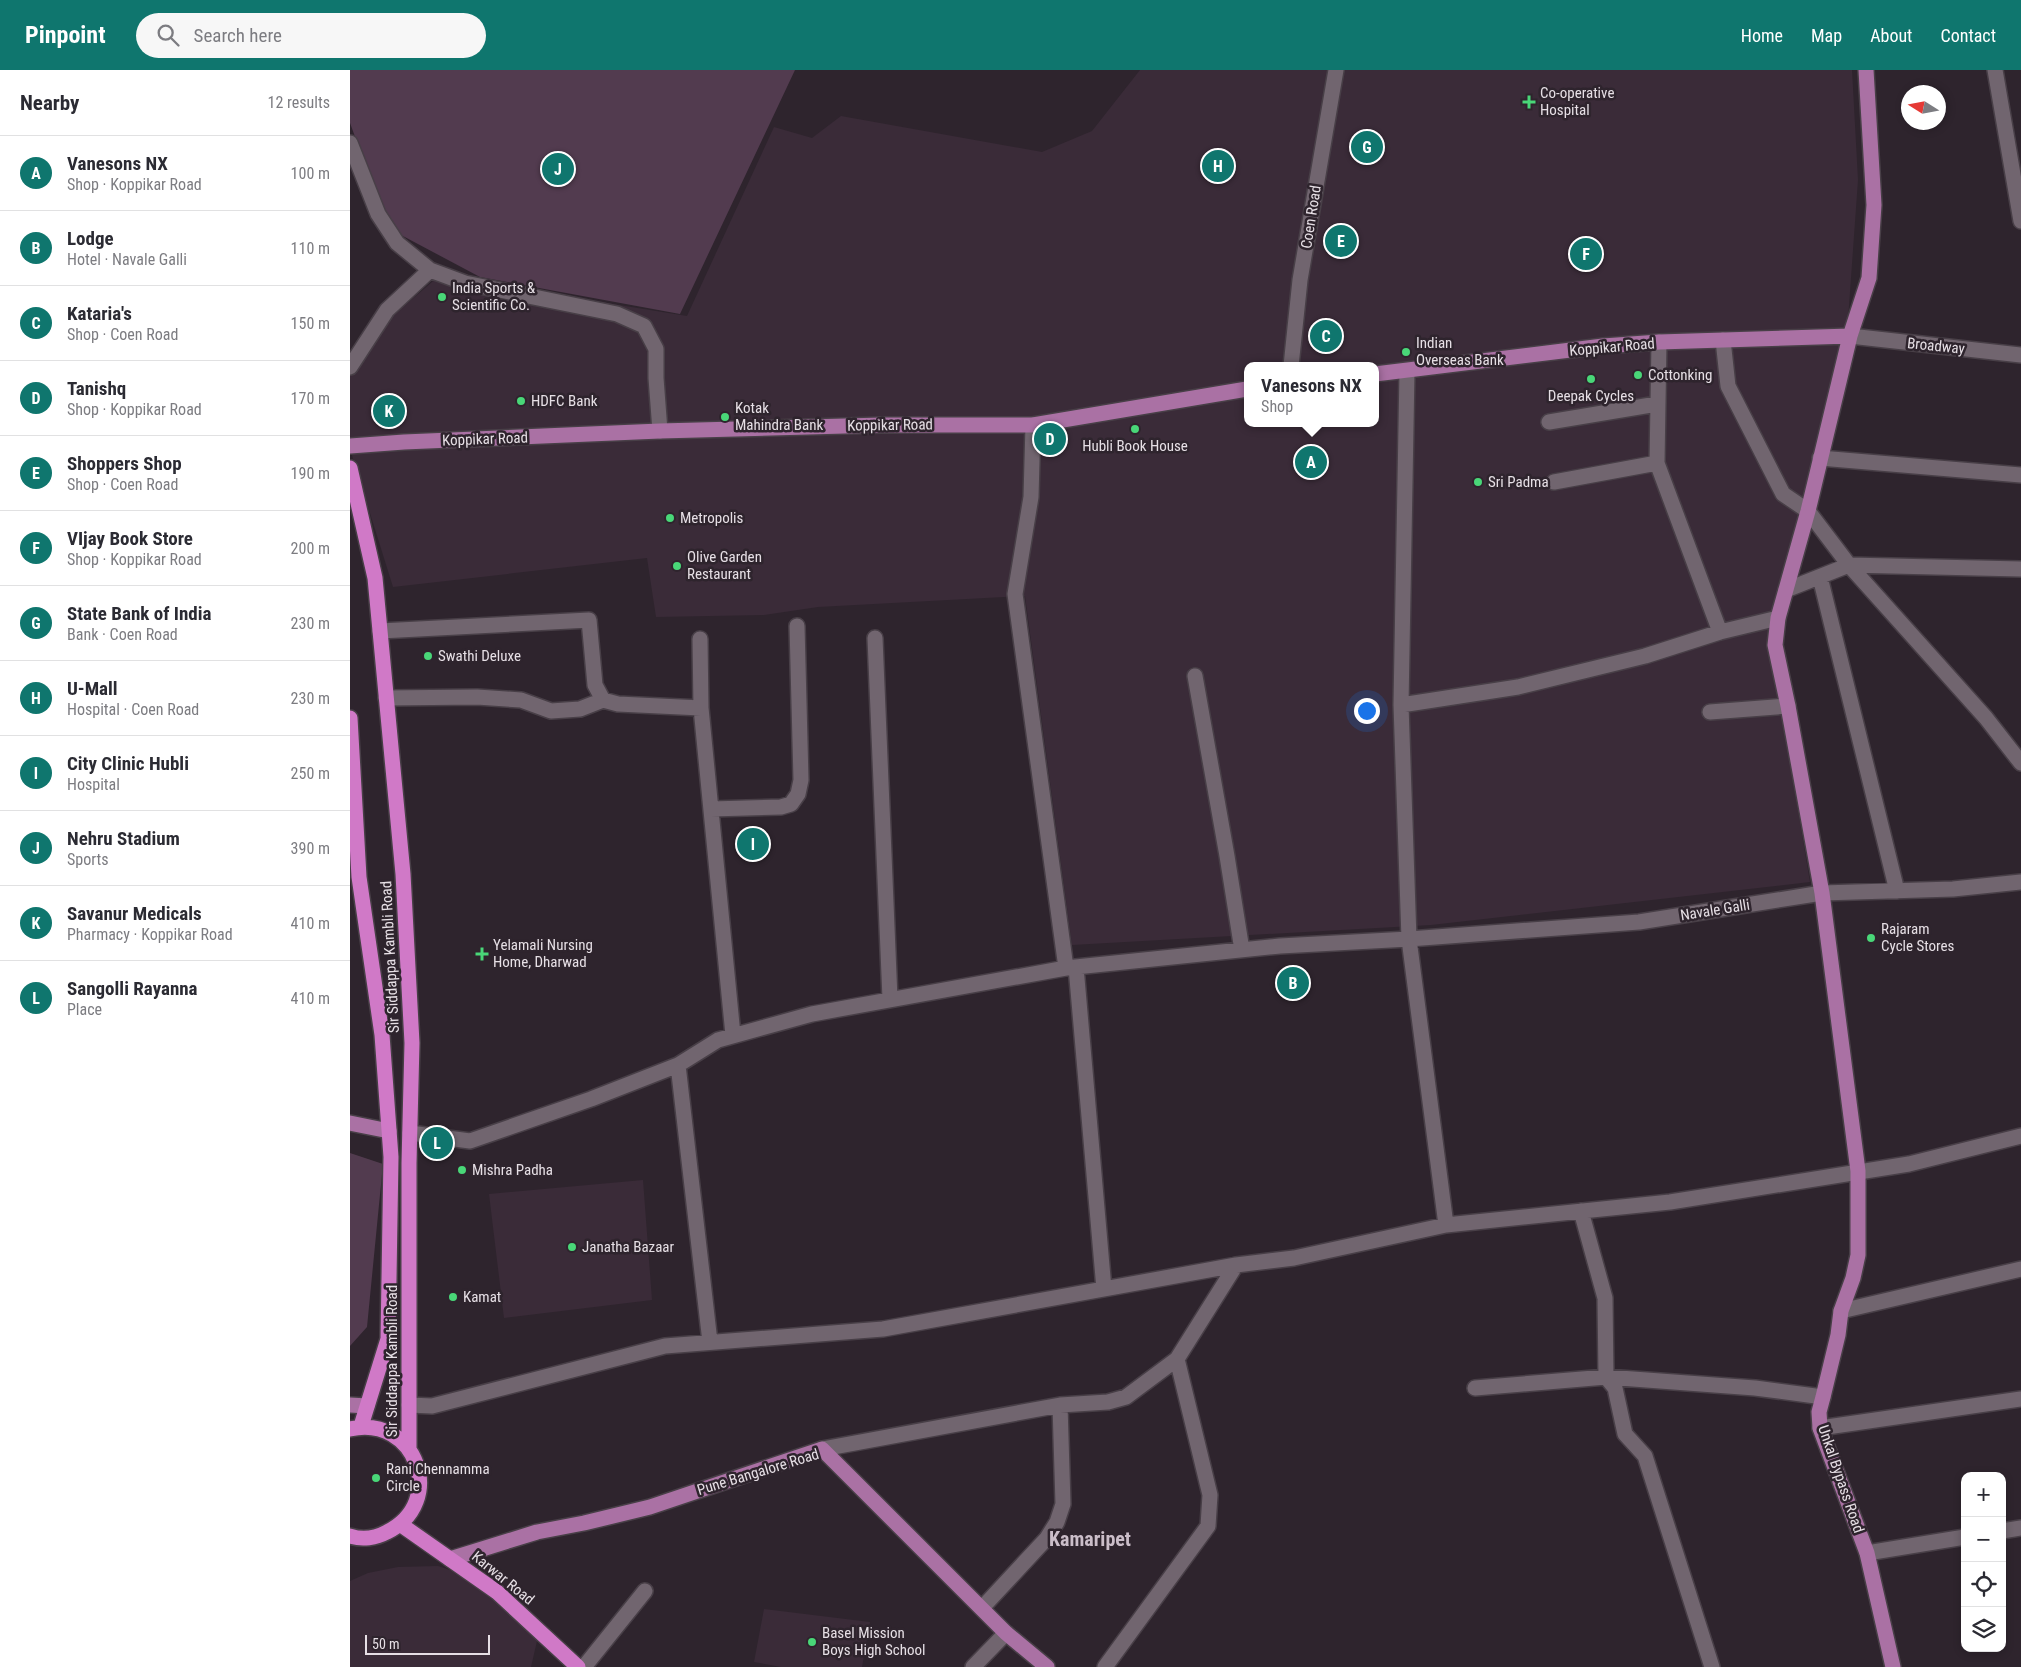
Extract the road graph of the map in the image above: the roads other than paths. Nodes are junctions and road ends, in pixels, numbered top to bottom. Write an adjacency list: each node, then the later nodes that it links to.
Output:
1 (1336, 70): 11 (street, Coen Road)
2 (1866, 70): 7 (main road, Unkal Bypass Road)
3 (1995, 70): 5 (street)
4 (350, 143): 6 (street)
5 (2021, 221)
6 (430, 270): 12 (street); 19 (street)
7 (1850, 336): 8 (main road, Koppikar Road); 10 (street, Broadway); 21 (main road, Unkal Bypass Road)
8 (1722, 340): 9 (main road, Koppikar Road); 26 (street)
9 (1659, 342): 13 (main road, Koppikar Road); 16 (street)
10 (2021, 356)
11 (1291, 362)
12 (350, 367)
13 (1407, 371): 14 (main road, Koppikar Road); 40 (street)
14 (1379, 374)
15 (1244, 390): 18 (main road, Koppikar Road)
16 (1658, 404): 17 (street); 22 (street)
17 (1549, 422)
18 (1033, 425): 19 (main road, Koppikar Road); 52 (street)
19 (660, 431): 20 (main road, Koppikar Road)
20 (350, 446)
21 (1820, 458): 24 (street); 26 (main road, Unkal Bypass Road)
22 (1657, 463): 25 (street); 34 (street)
23 (350, 468): 33 (highway, Sir Siddappa Kambli Road)
24 (2021, 475)
25 (1554, 482)
26 (1808, 511): 27 (street); 30 (main road, Unkal Bypass Road)
27 (1849, 565): 28 (street); 29 (street); 45 (street)
28 (2021, 569)
29 (1820, 577): 30 (street); 48 (street)
30 (1786, 590): 31 (main road, Unkal Bypass Road)
31 (1778, 618): 34 (street); 41 (main road, Unkal Bypass Road)
32 (797, 626): 46 (street)
33 (380, 630): 38 (highway, Sir Siddappa Kambli Road); 39 (street)
34 (1720, 632): 40 (street)
35 (875, 638): 53 (street)
36 (700, 639): 42 (street)
37 (1195, 676): 51 (street)
38 (386, 698): 39 (street); 58 (highway, Sir Siddappa Kambli Road)
39 (603, 700): 42 (street)
40 (1401, 705): 50 (street)
41 (1788, 706): 43 (street); 49 (main road, Unkal Bypass Road)
42 (701, 708): 46 (street)
43 (1710, 712)
44 (350, 718): 57 (highway, Sir Siddappa Kambli Road)
45 (2021, 764)
46 (711, 808): 54 (street)
47 (2021, 882): 48 (street, Navale Galli)
48 (1897, 891): 49 (street, Navale Galli)
49 (1822, 893): 50 (street, Navale Galli); 60 (main road, Unkal Bypass Road)
50 (1409, 939): 51 (street, Navale Galli); 62 (street)
51 (1242, 950): 52 (street, Navale Galli)
52 (1071, 967): 53 (street, Navale Galli); 65 (street)
53 (890, 999): 54 (street, Navale Galli)
54 (733, 1035): 55 (street, Navale Galli)
55 (678, 1065): 58 (street, Navale Galli); 67 (street)
56 (350, 1123): 57 (main road)
57 (389, 1131): 75 (highway, Sir Siddappa Kambli Road)
58 (410, 1133): 74 (highway, Sir Siddappa Kambli Road)
59 (2021, 1136): 60 (street)
60 (1858, 1171): 61 (street); 66 (main road, Unkal Bypass Road)
61 (1581, 1211): 62 (street); 69 (street)
62 (1446, 1225): 63 (street)
63 (1236, 1266): 65 (street); 68 (street)
64 (2021, 1269): 66 (street)
65 (1104, 1289): 67 (street)
66 (1841, 1310): 71 (main road, Unkal Bypass Road)
67 (710, 1342): 74 (street)
68 (1177, 1359): 76 (street); 95 (street)
69 (1606, 1377): 70 (street); 71 (street); 96 (street)
70 (1476, 1388)
71 (1823, 1397): 78 (main road, Unkal Bypass Road)
72 (2021, 1399): 78 (street)
73 (350, 1405): 75 (main road)
74 (409, 1405): 79 (highway, Sir Siddappa Kambli Road)
75 (367, 1406): 77 (highway, Sir Siddappa Kambli Road)
76 (1060, 1406): 80 (street); 89 (street)
77 (355, 1428): 79 (highway)
78 (1820, 1428): 86 (main road, Unkal Bypass Road)
79 (409, 1449): 81 (highway)
80 (822, 1450): 87 (main road, Pune Bangalore Road); 89 (main road, Pune Bangalore Road)
81 (400, 1524): 84 (highway); 87 (highway, Karwar Road)
82 (2021, 1528): 83 (street)
83 (2006, 1530)
84 (351, 1538)
85 (1961, 1538): 86 (street)
86 (1867, 1554): 97 (main road, Unkal Bypass Road)
87 (450, 1559): 91 (highway, Karwar Road)
88 (645, 1591): 92 (street)
89 (982, 1608): 90 (main road, Pune Bangalore Road)
90 (1006, 1633): 93 (street); 94 (main road, Pune Bangalore Road)
91 (578, 1667)
92 (584, 1667)
93 (973, 1667)
94 (1047, 1667)
95 (1105, 1667)
96 (1712, 1667)
97 (1893, 1667)

